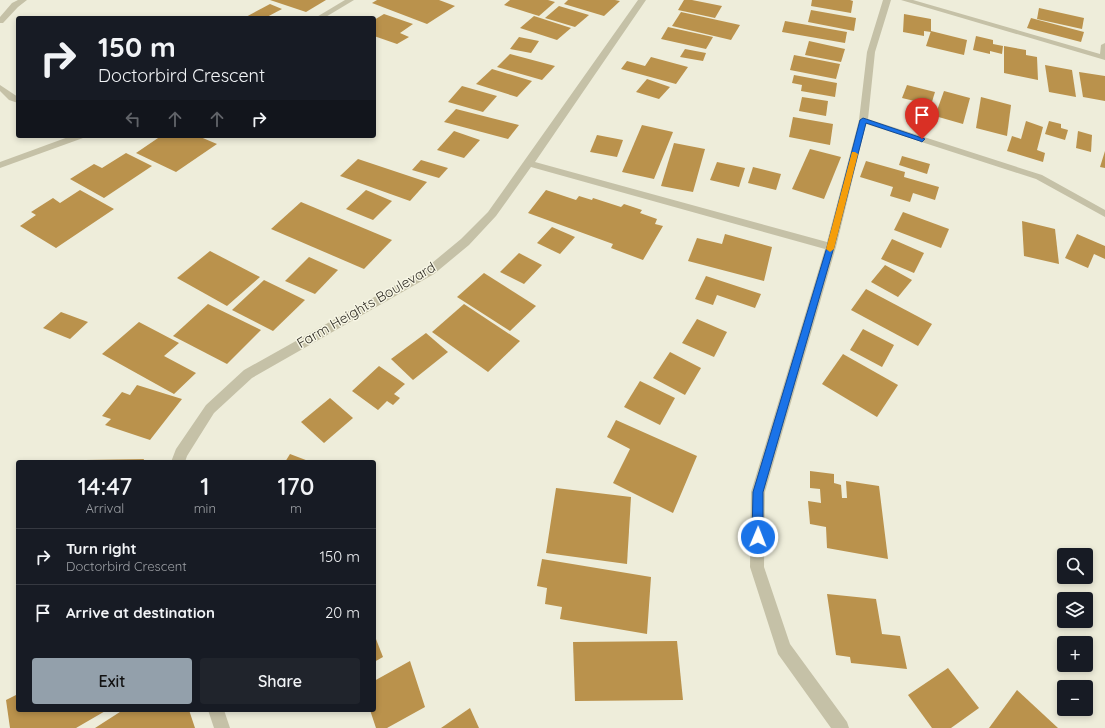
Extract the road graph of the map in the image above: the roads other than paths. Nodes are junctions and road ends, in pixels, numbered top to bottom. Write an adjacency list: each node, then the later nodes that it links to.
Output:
1 (23, 0): 7 (street)
2 (350, 0): 6 (street)
3 (642, 0): 14 (street, Farm Heights Boulevard)
4 (887, 0): 12 (street)
5 (906, 0): 9 (street)
6 (322, 16)
7 (0, 21)
8 (1105, 45): 9 (street)
9 (1104, 58)
10 (0, 87): 11 (street)
11 (16, 99)
12 (863, 120): 16 (street); 17 (street)
13 (74, 138): 15 (street)
14 (529, 163): 17 (street); 18 (street, Farm Heights Boulevard)
15 (0, 165)
16 (1105, 214)
17 (830, 247): 21 (street)
18 (179, 460)
19 (217, 712): 20 (street)
20 (222, 728)
21 (841, 728)

